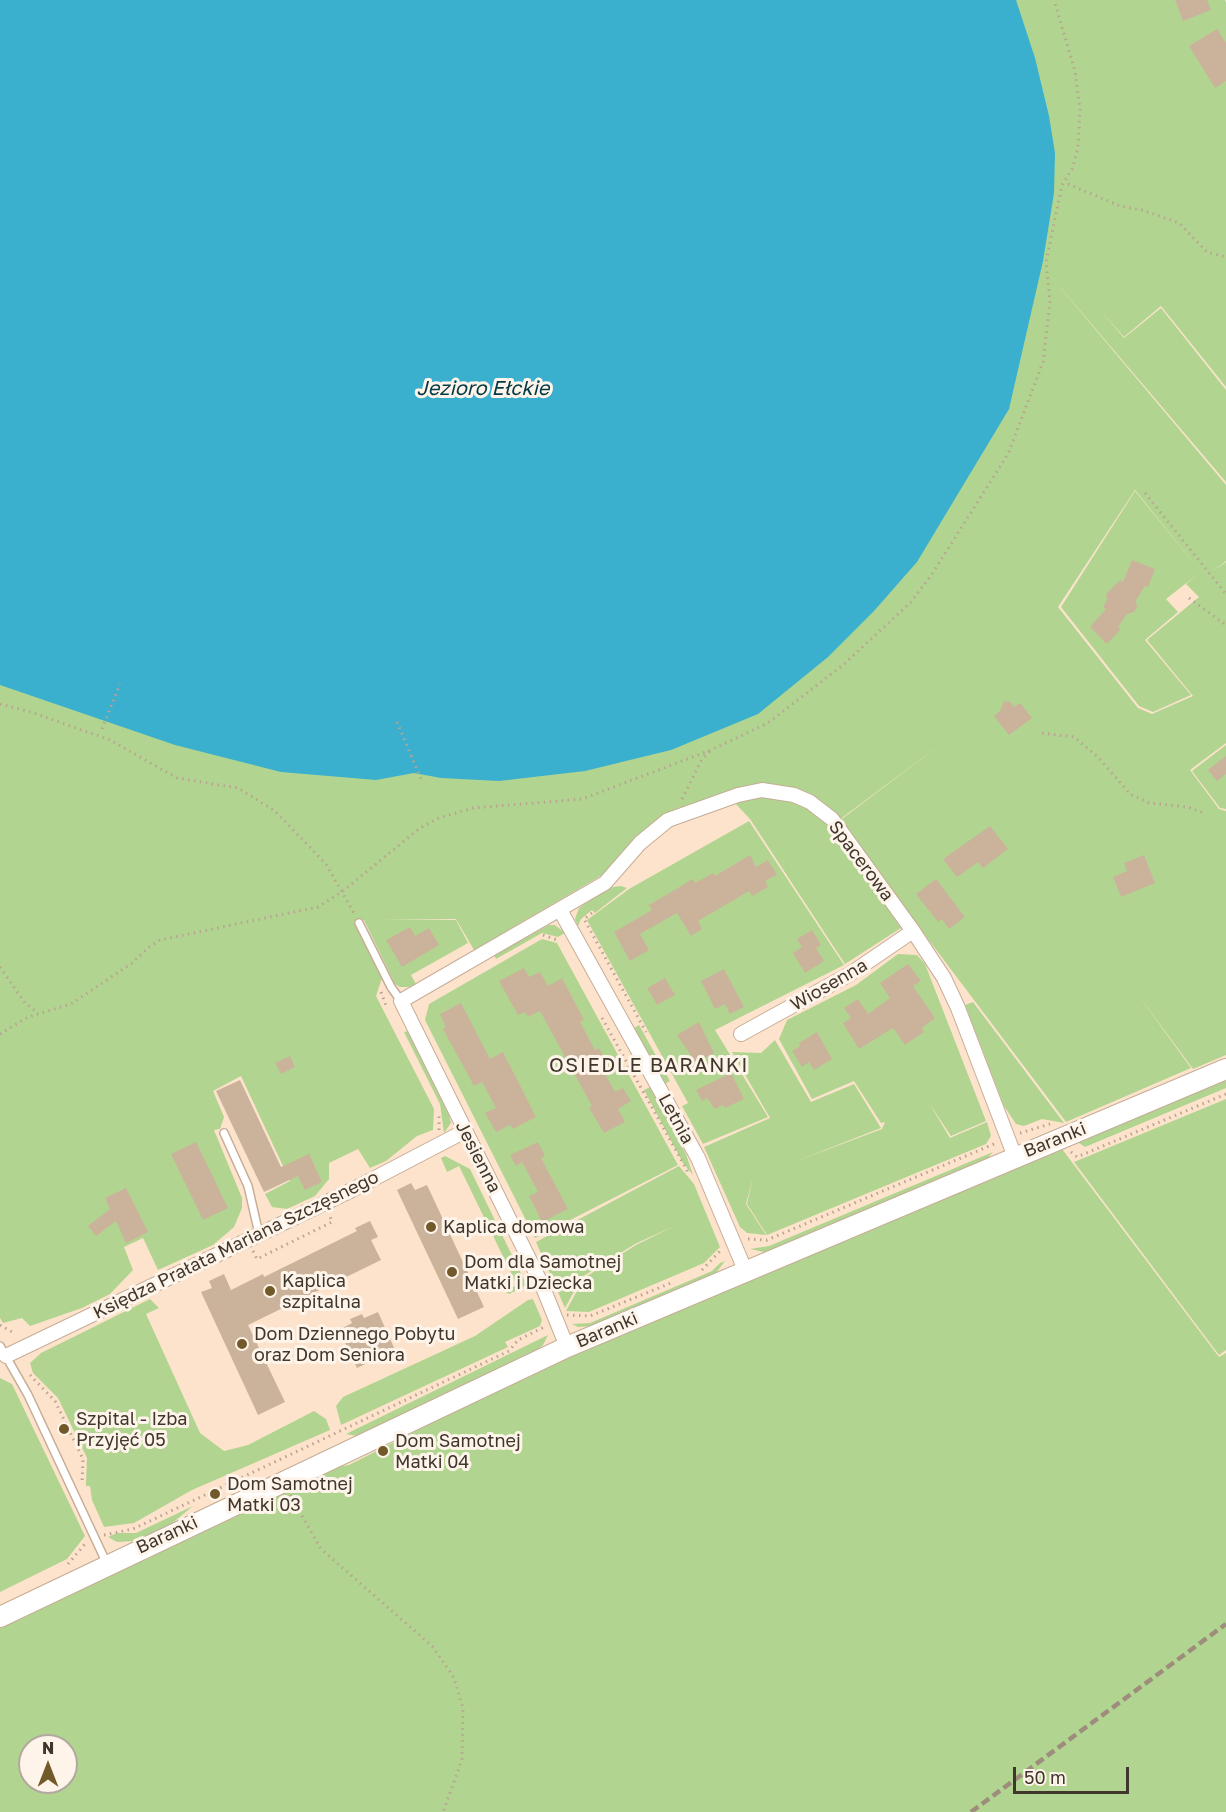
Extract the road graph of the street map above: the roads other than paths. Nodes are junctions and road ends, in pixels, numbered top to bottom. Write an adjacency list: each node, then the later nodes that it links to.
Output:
1 (560, 910): 3 (street, Spacerowa); 4 (street, Spacerowa); 11 (street, Letnia)
2 (359, 922): 4 (lane)
3 (913, 931): 5 (street, Wiosenna); 9 (street, Spacerowa)
4 (401, 1000): 7 (street, Jesienna)
5 (741, 1034)
6 (1226, 1069): 9 (street, Baranki)
7 (465, 1131): 10 (street, Księdza Prałata Mariana Szczęsnego); 12 (street, Jesienna)
8 (224, 1133): 10 (lane)
9 (1015, 1157): 11 (street, Baranki)
10 (259, 1234): 13 (street, Księdza Prałata Mariana Szczęsnego)
11 (745, 1270): 12 (street, Baranki)
12 (567, 1347): 14 (street, Baranki)
13 (2, 1354): 14 (lane)
14 (107, 1564): 15 (street, Baranki)
15 (0, 1617)

